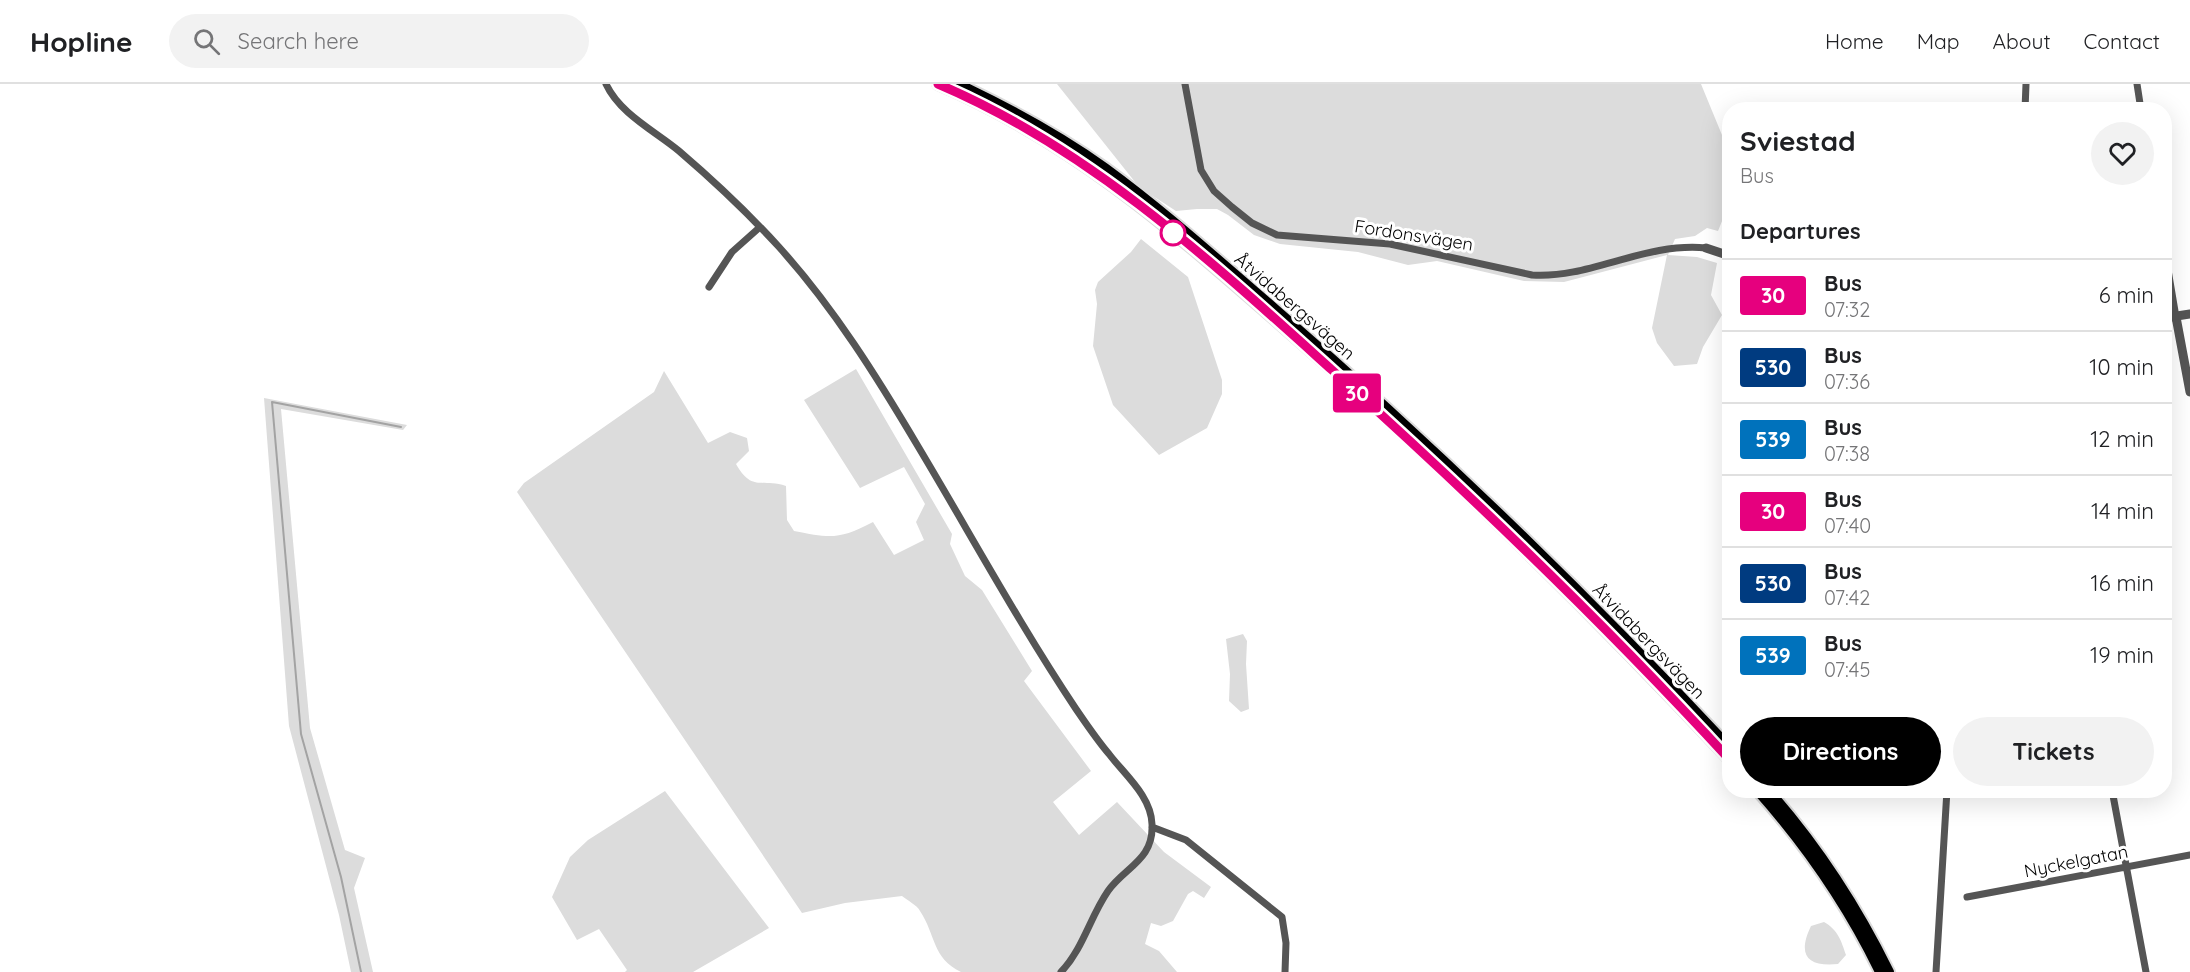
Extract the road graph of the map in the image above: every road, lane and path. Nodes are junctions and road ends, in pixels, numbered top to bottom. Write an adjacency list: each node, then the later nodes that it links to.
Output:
1 (606, 84): 9 (street)
2 (938, 84): 19 (main road, Åtvidabergsvägen)
3 (958, 84): 18 (main road, Åtvidabergsvägen)
4 (1185, 84): 10 (street, Fordonsvägen)
5 (2026, 84): 7 (street)
6 (2137, 84): 8 (street)
7 (2025, 102)
8 (2140, 102)
9 (760, 227): 12 (street); 24 (street)
10 (1706, 248): 11 (street, Fordonsvägen)
11 (1722, 253)
12 (709, 287)
13 (2172, 293): 15 (street)
14 (2190, 314): 15 (street)
15 (2176, 316): 16 (street); 17 (street)
16 (2172, 317)
17 (2190, 392)
18 (1722, 740)
19 (1722, 752)
20 (1764, 798): 30 (main road)
21 (1774, 798): 31 (main road)
22 (1947, 798): 32 (street)
23 (2113, 798): 26 (street)
24 (1152, 827): 28 (street); 29 (street)
25 (2190, 855): 26 (street, Nyckelgatan)
26 (2126, 867): 27 (street, Nyckelgatan); 33 (street)
27 (1967, 897)
28 (1061, 972)
29 (1285, 972)
30 (1880, 972)
31 (1889, 972)
32 (1936, 972)
33 (2146, 972)

